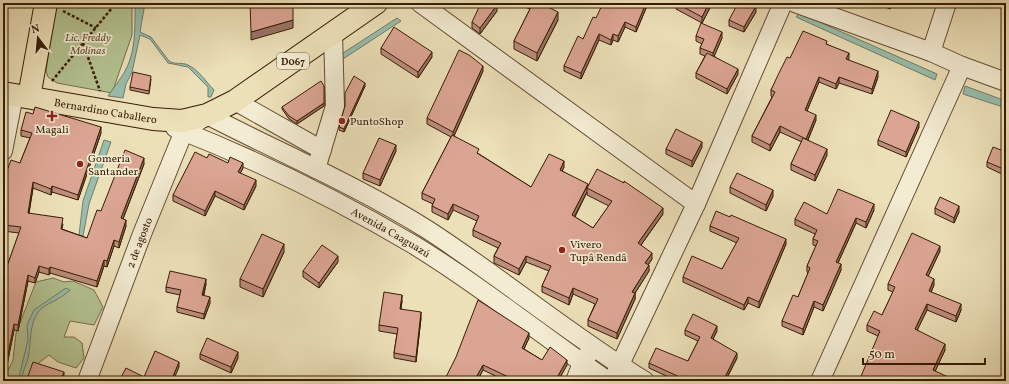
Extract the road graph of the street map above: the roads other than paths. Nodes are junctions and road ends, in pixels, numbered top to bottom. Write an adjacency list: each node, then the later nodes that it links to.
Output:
1 (376, 3): 7 (main road, D067)
2 (420, 3): 19 (street)
3 (783, 3): 19 (street)
4 (795, 3): 8 (street)
5 (947, 3): 8 (street)
6 (54, 7): 11 (main road)
7 (333, 33): 12 (main road, D067); 16 (street)
8 (931, 52): 9 (street)
9 (962, 66): 10 (street); 27 (street)
10 (1006, 82)
11 (16, 95): 14 (main road, Bernardino Caballero / D067); 17 (street)
12 (235, 101): 13 (main road, D067); 16 (street)
13 (207, 115): 14 (main road, Bernardino Caballero / D067); 15 (street); 18 (street, Avenida Caaguazú)
14 (153, 119): 15 (street, Avenida Caaguazú)
15 (184, 131): 21 (street, Avenida Caaguazú); 23 (street, 2 de agosto)
16 (322, 150): 18 (street)
17 (3, 151)
18 (316, 169): 20 (street, Avenida Caaguazú)
19 (696, 204): 22 (street)
20 (593, 346): 21 (street); 22 (street, Avenida Caaguazú)
21 (582, 363): 24 (street); 25 (street, Avenida Caaguazú)
22 (616, 373): 26 (street, Avenida Caaguazú)
23 (87, 381)
24 (575, 381)
25 (608, 381)
26 (645, 381)
27 (820, 381)

